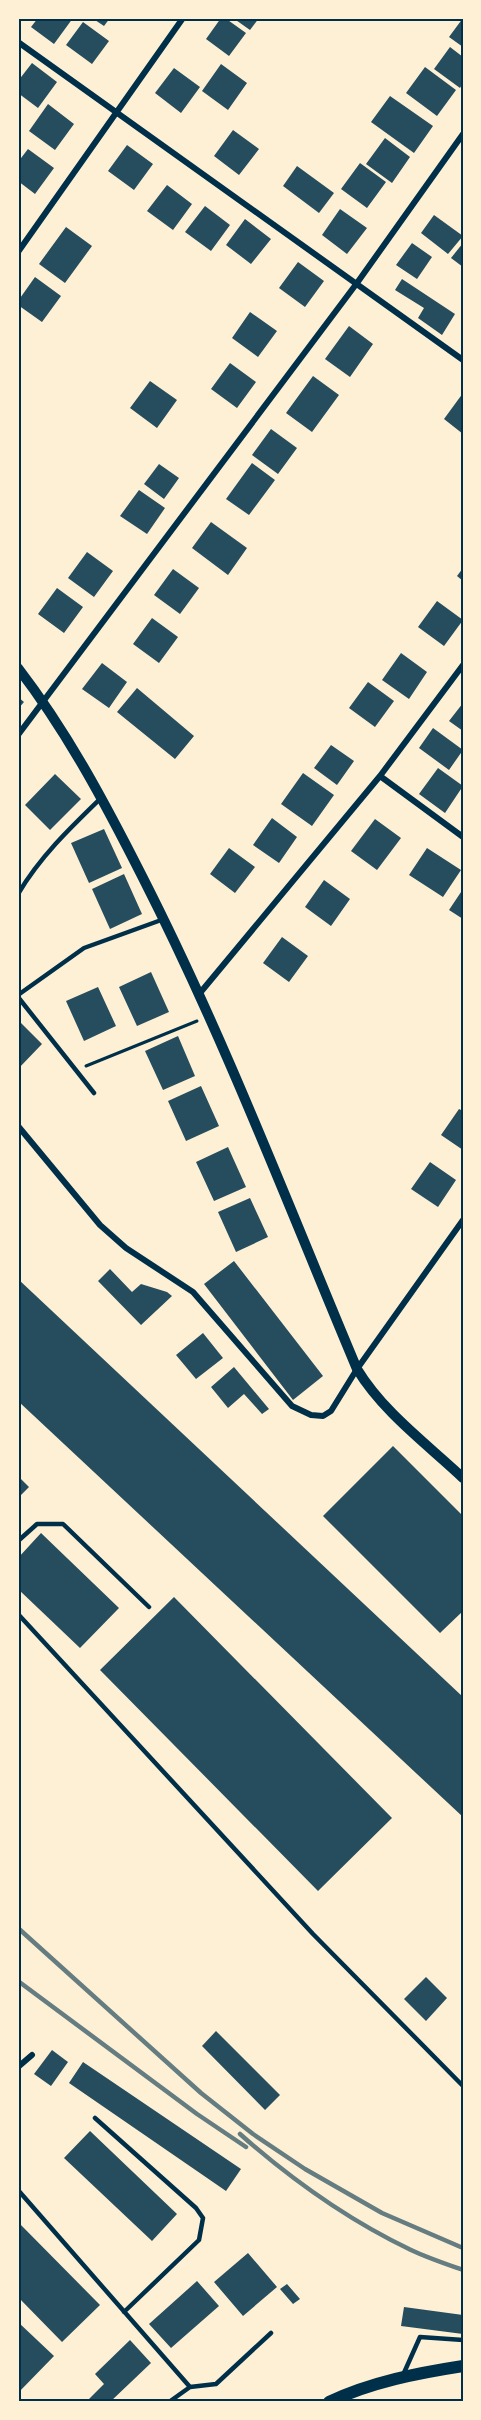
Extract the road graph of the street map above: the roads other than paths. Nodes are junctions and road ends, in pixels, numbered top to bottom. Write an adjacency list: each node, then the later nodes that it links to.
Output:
1 (183, 18): 3 (street)
2 (18, 42): 3 (street)
3 (117, 114): 5 (street); 6 (street)
4 (463, 134): 6 (street)
5 (18, 252)
6 (357, 283): 7 (street); 10 (street)
7 (463, 360)
8 (463, 665): 12 (street)
9 (18, 668): 10 (street)
10 (44, 701): 11 (street); 13 (street)
11 (18, 735)
12 (380, 776): 14 (street); 17 (street)
13 (102, 798): 15 (lane); 16 (street)
14 (463, 837)
15 (18, 894)
16 (164, 919): 17 (street); 18 (lane)
17 (200, 993): 22 (street)
18 (18, 996): 19 (lane)
19 (94, 1093)
20 (18, 1126): 22 (street)
21 (463, 1220): 22 (street)
22 (357, 1369): 23 (street)
23 (463, 1478)
24 (18, 1541): 25 (lane)
25 (149, 1607)
26 (18, 1614): 29 (lane)
27 (32, 2055): 28 (street)
28 (18, 2067)
29 (463, 2086)
30 (95, 2118): 32 (lane)
31 (18, 2190): 32 (lane)
32 (124, 2312): 37 (lane)
33 (271, 2333): 37 (lane)
34 (463, 2340): 36 (lane)
35 (463, 2366): 36 (main road)
36 (402, 2378): 39 (main road)
37 (190, 2387): 38 (lane)
38 (169, 2402)
39 (330, 2402)

